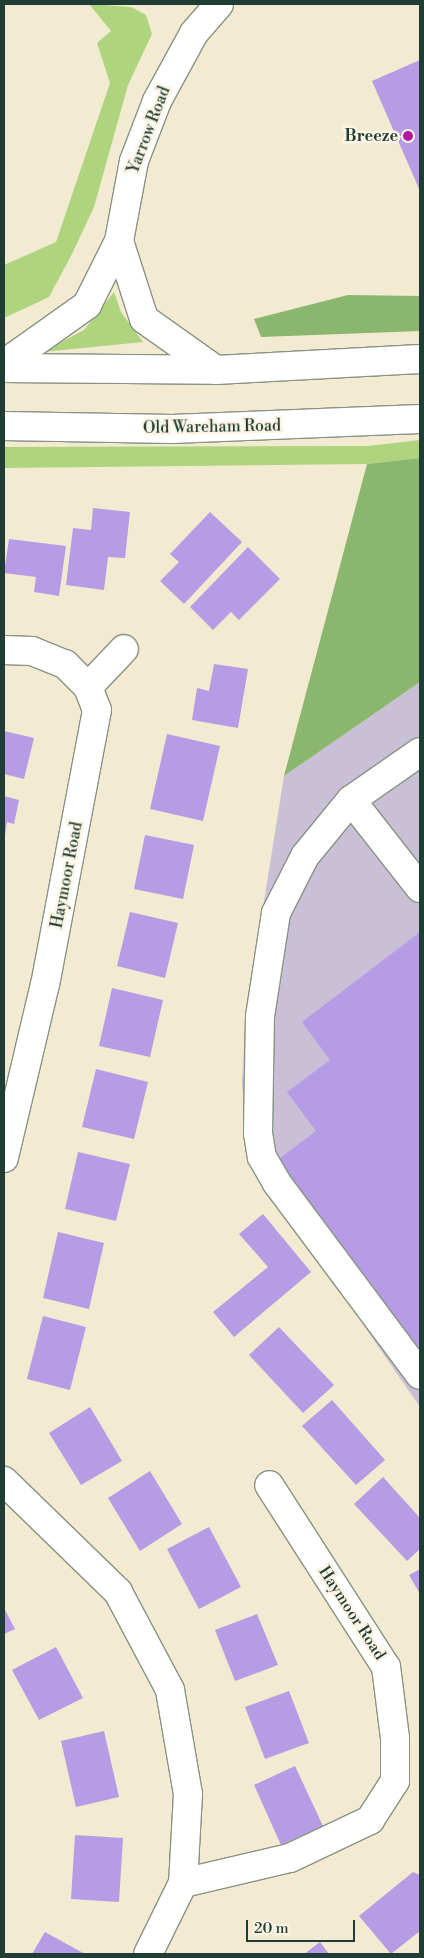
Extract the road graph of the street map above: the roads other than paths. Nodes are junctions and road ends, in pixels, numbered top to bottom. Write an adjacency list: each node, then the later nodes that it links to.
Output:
1 (219, 4): 2 (street, Yarrow Road)
2 (119, 241): 4 (street, Yarrow Road); 6 (street, Yarrow Road)
3 (420, 359): 6 (street)
4 (4, 364)
5 (4, 368): 6 (street)
6 (216, 370)
7 (420, 419): 8 (street, Old Wareham Road)
8 (4, 426)
9 (124, 649): 11 (street)
10 (4, 650): 11 (street, Haymoor Road)
11 (88, 688): 15 (street, Haymoor Road)
12 (420, 752): 13 (street)
13 (352, 800): 14 (street); 16 (street)
14 (420, 888)
15 (4, 1158)
16 (420, 1375)
17 (4, 1481): 19 (street)
18 (269, 1485): 19 (street, Haymoor Road)
19 (184, 1883): 20 (street)
20 (148, 1954)

